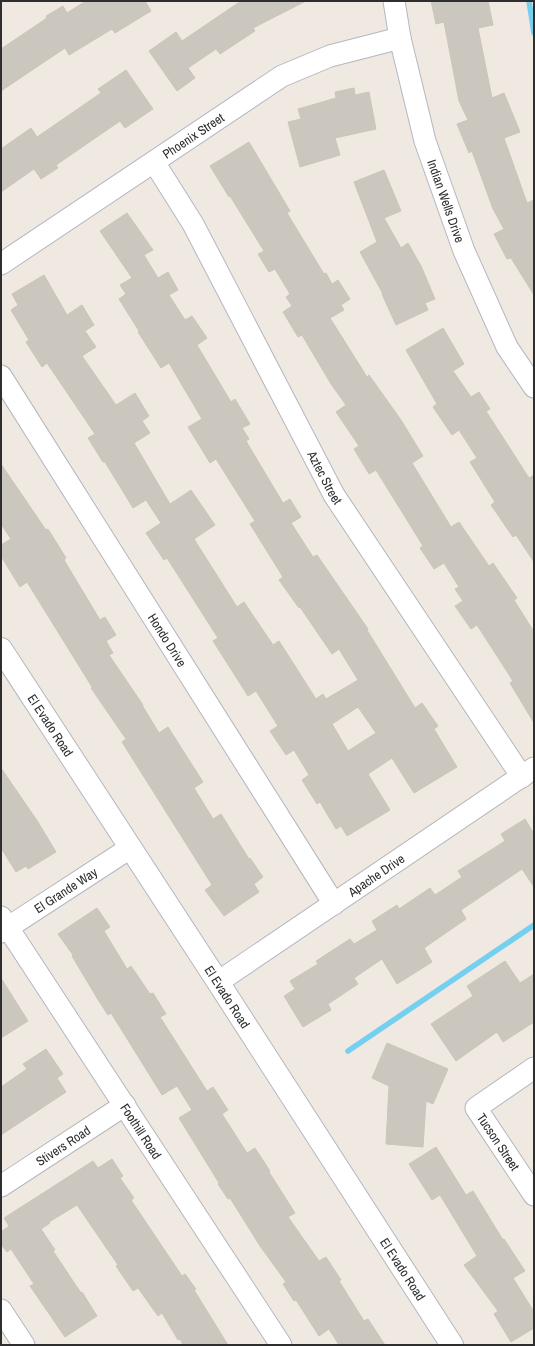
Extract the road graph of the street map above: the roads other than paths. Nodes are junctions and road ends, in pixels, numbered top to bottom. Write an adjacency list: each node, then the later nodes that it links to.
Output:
1 (394, 1): 2 (street, Indian Wells Drive)
2 (400, 38): 3 (street, Phoenix Street); 6 (street, Indian Wells Drive)
3 (154, 162): 4 (street, Phoenix Street); 8 (street, Aztec Street)
4 (1, 264)
5 (1, 376): 10 (street, Hondo Drive)
6 (534, 387)
7 (1, 649): 9 (main road, El Evado Road)
8 (528, 772): 10 (street, Apache Drive)
9 (130, 848): 11 (street, El Grande Way); 12 (main road, El Evado Road)
10 (334, 904): 12 (street, Apache Drive)
11 (3, 925): 14 (street, Foothill Road)
12 (218, 982): 20 (main road, El Evado Road)
13 (534, 1068): 16 (street, Tucson Street)
14 (125, 1105): 15 (street, Stivers Road); 19 (street, Foothill Road)
15 (1, 1186)
16 (534, 1195)
17 (1, 1310): 18 (street)
18 (24, 1345)
19 (281, 1345)
20 (452, 1345)

